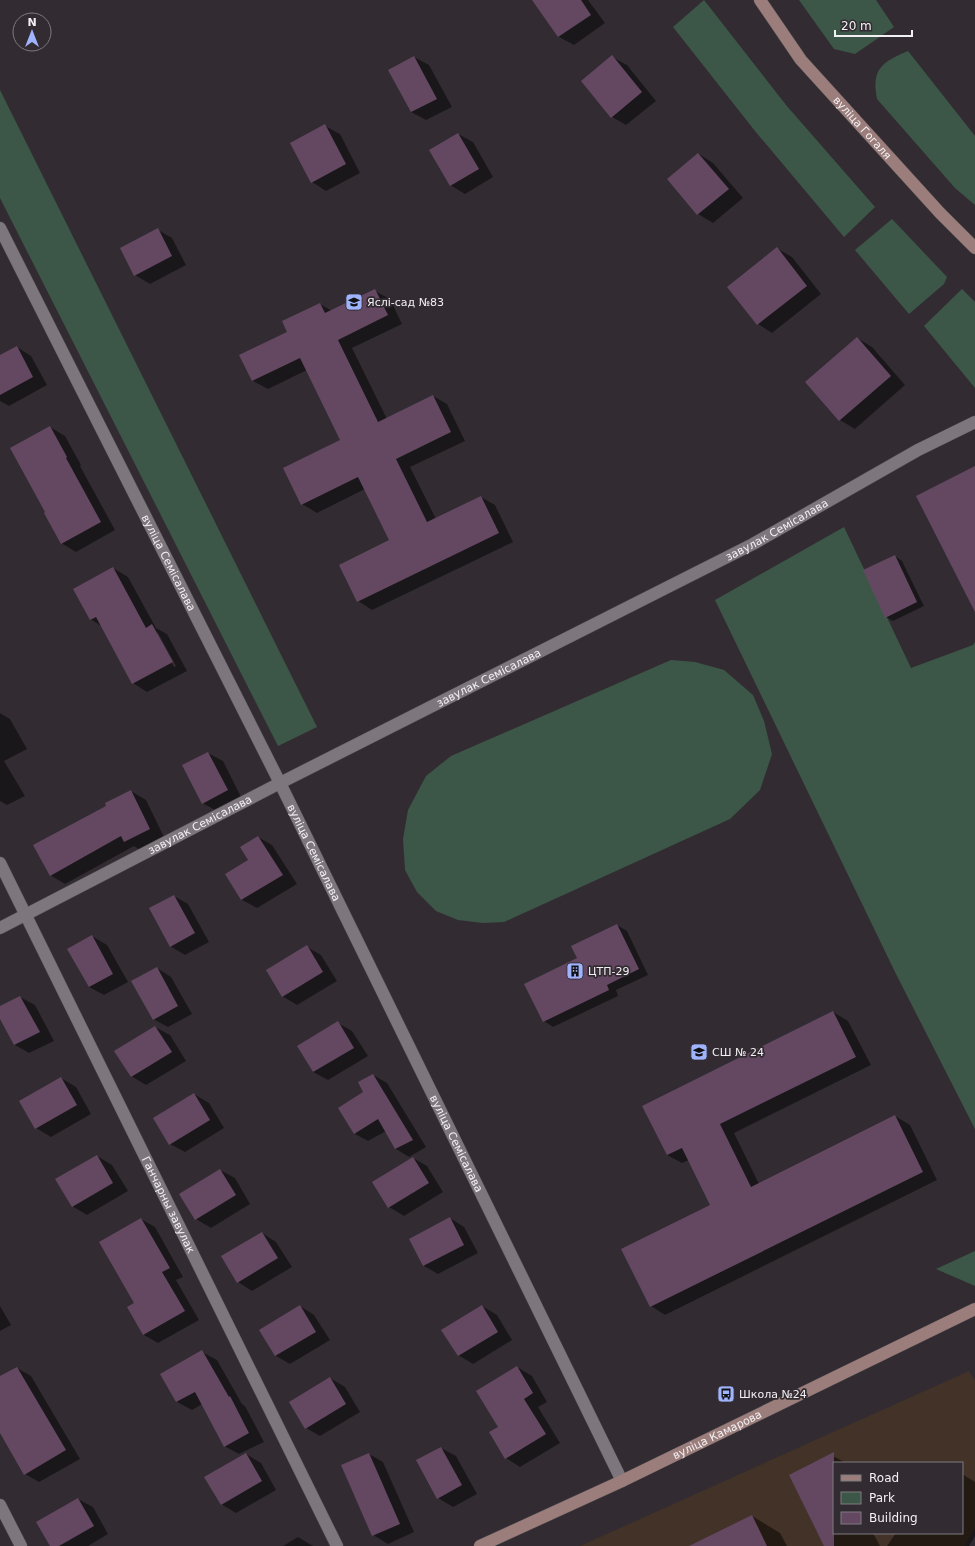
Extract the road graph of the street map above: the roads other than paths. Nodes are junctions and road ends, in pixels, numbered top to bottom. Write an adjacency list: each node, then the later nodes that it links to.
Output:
1 (760, 0): 3 (street, вуліца Гогаля)
2 (0, 228): 5 (street, вуліца Семісалава)
3 (975, 248)
4 (975, 422): 5 (street, завулак Семісалава)
5 (280, 783): 7 (street, завулак Семісалава); 10 (street, вуліца Семісалава)
6 (0, 862): 7 (street, Ганчарны завулак)
7 (26, 914): 8 (street, завулак Семісалава); 13 (street, Ганчарны завулак)
8 (0, 928)
9 (975, 1309): 10 (street, вуліца Камарова)
10 (622, 1481): 14 (street, вуліца Камарова)
11 (0, 1505): 12 (street)
12 (21, 1546)
13 (337, 1546)
14 (480, 1546)

